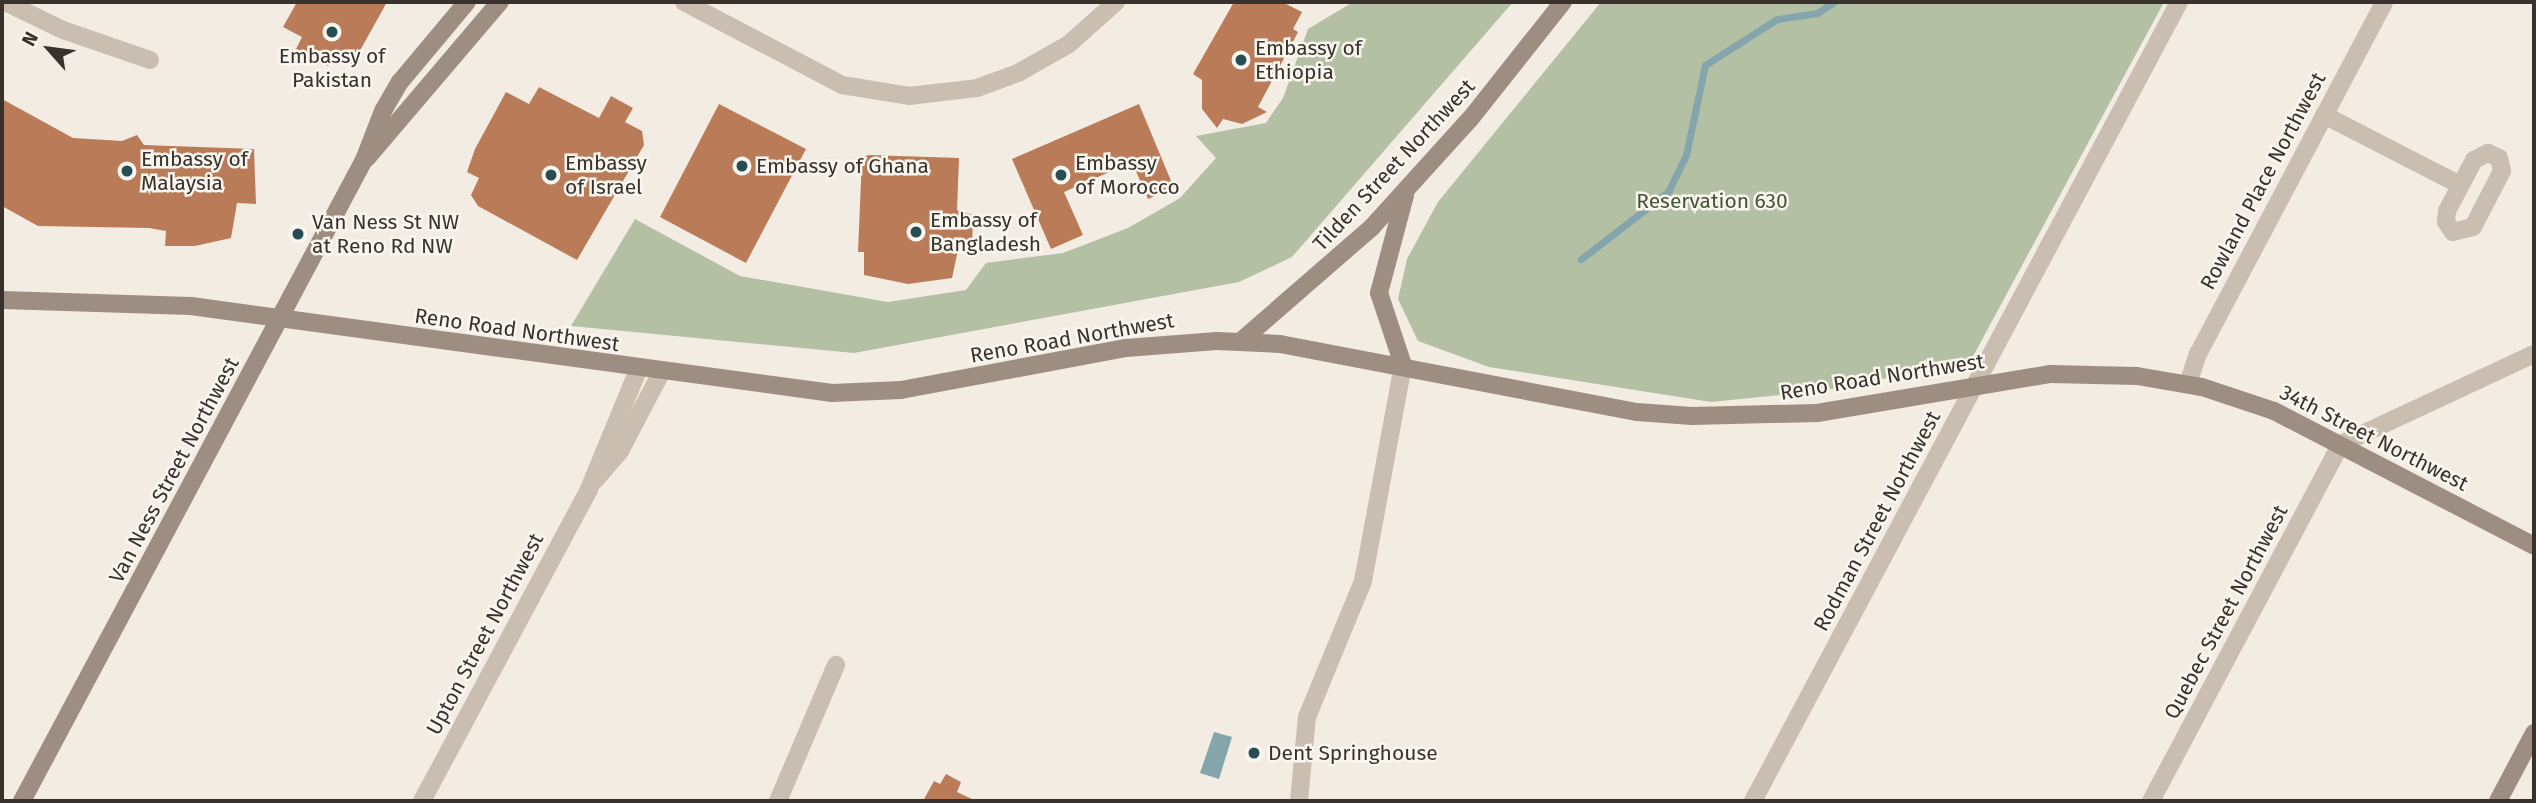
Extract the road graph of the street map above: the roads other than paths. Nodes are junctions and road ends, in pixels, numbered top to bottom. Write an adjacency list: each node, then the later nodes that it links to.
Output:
1 (5, 2): 9 (street)
2 (467, 2): 11 (main road, Van Ness Street Northwest)
3 (500, 2): 11 (main road, Van Ness Street Northwest)
4 (684, 2): 5 (street)
5 (1116, 2)
6 (1563, 2): 13 (main road, Tilden Street Northwest)
7 (2179, 2): 22 (street, Rodman Street Northwest)
8 (2384, 2): 10 (street, Rowland Place Northwest)
9 (150, 60)
10 (2324, 115): 12 (street); 21 (street, Rowland Place Northwest)
11 (364, 160): 15 (main road, Van Ness Street Northwest)
12 (2460, 186)
13 (1406, 192): 16 (main road, Tilden Street Northwest); 18 (main road)
14 (2, 300): 15 (main road, Reno Road Northwest)
15 (280, 318): 19 (main road, Reno Road Northwest); 28 (main road, Van Ness Street Northwest)
16 (1241, 341): 18 (main road, Reno Road Northwest); 20 (main road, Reno Road Northwest)
17 (2534, 354): 23 (street)
18 (1403, 365): 22 (main road, Reno Road Northwest); 31 (street)
19 (638, 370): 20 (main road, Reno Road Northwest); 24 (street, Upton Street Northwest)
20 (661, 373): 24 (street, Upton Street Northwest)
21 (2188, 384): 22 (main road, Reno Road Northwest); 23 (main road, 34th Street Northwest)
22 (1975, 385): 32 (street, Rodman Street Northwest)
23 (2341, 444): 25 (main road, 34th Street Northwest); 33 (street, Quebec Street Northwest)
24 (589, 489): 29 (street, Upton Street Northwest)
25 (2534, 546)
26 (836, 666): 30 (street)
27 (2534, 733): 34 (main road)
28 (22, 801)
29 (422, 801)
30 (778, 801)
31 (1299, 801)
32 (1754, 801)
33 (2151, 801)
34 (2498, 801)

